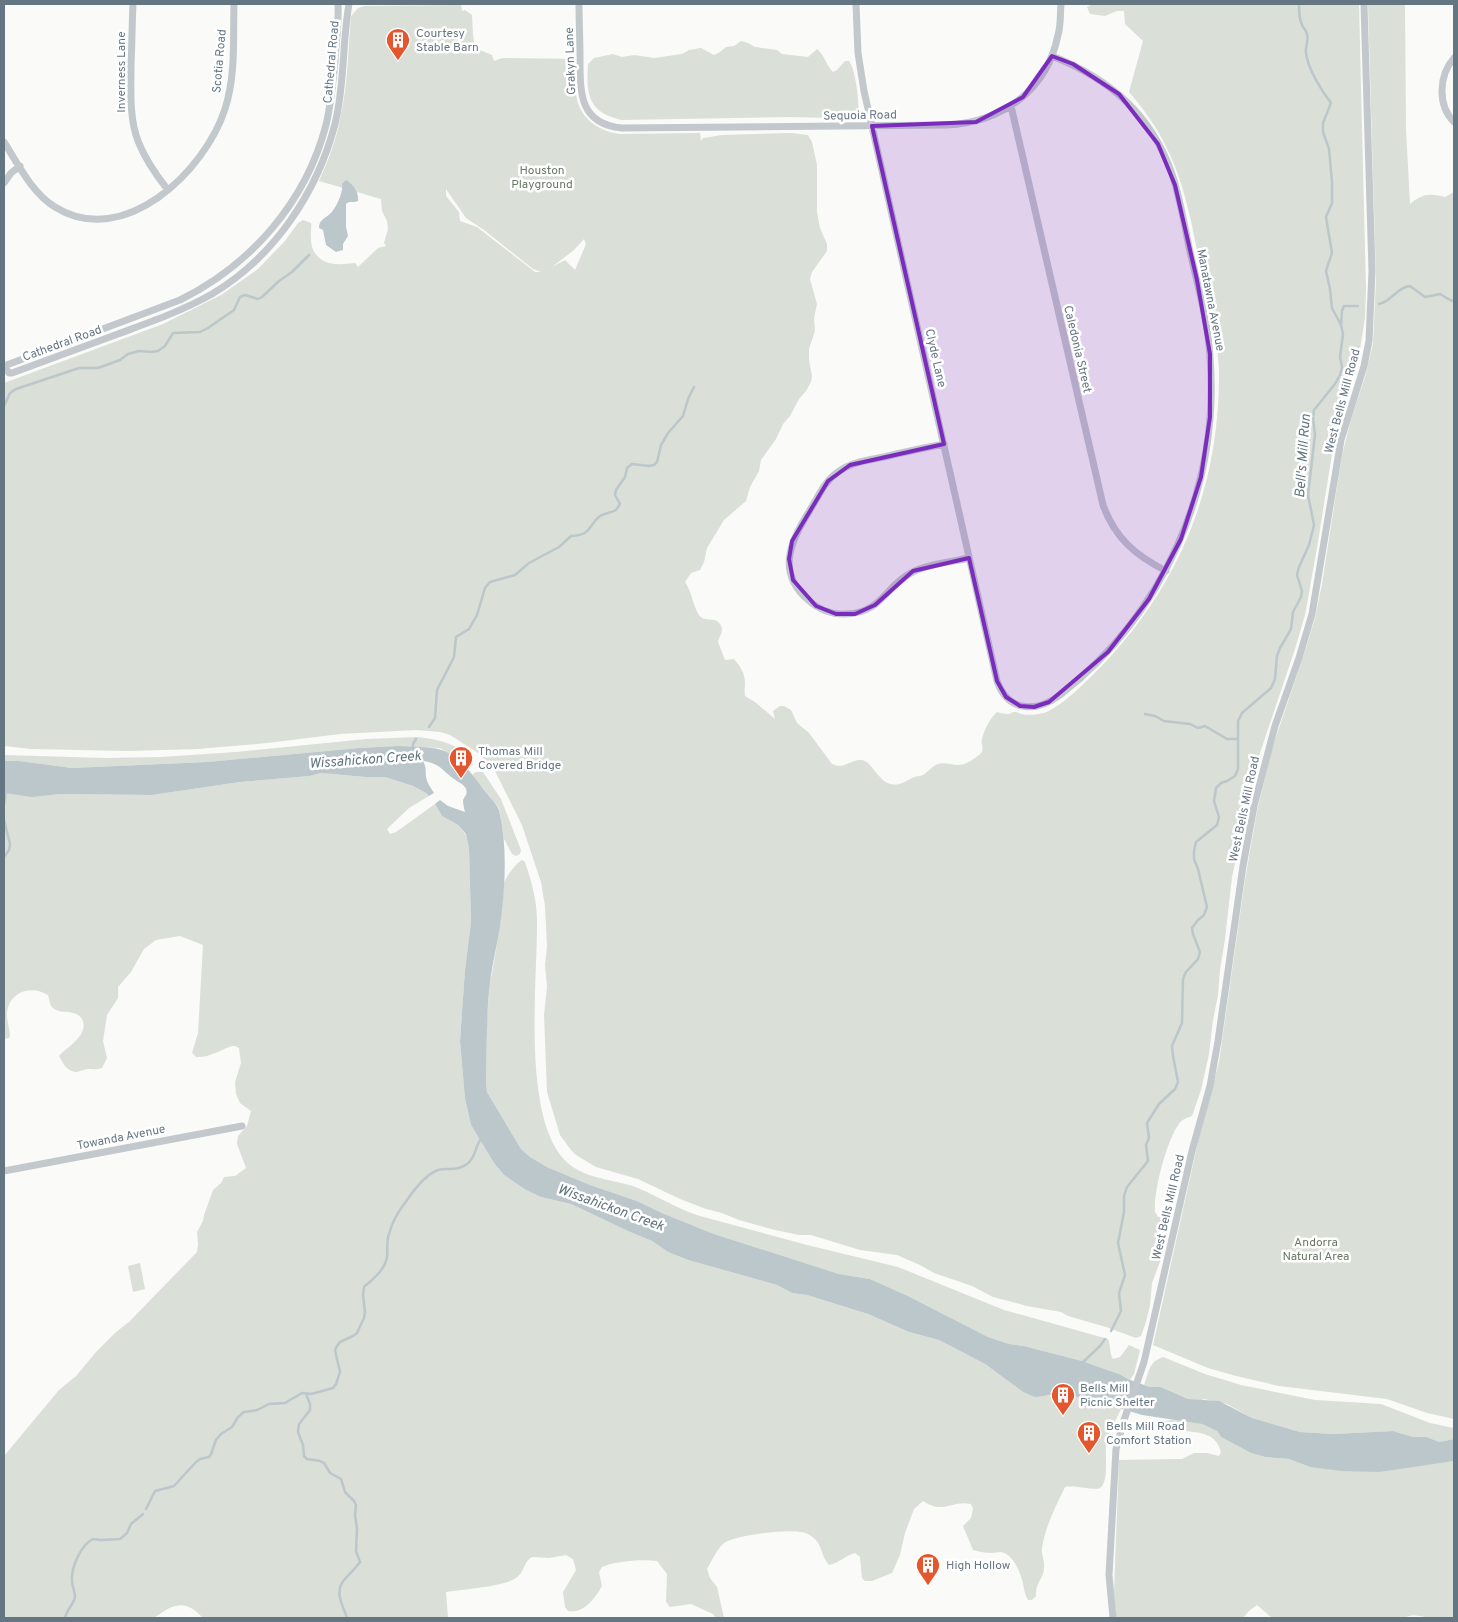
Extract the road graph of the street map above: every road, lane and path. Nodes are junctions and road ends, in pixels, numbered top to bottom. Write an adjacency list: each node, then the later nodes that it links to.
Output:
1 (133, 4): 18 (street, Inverness Lane)
2 (234, 4): 18 (street, Scotia Road)
3 (338, 4): 19 (street, Cathedral Road)
4 (349, 4): 19 (street, Cathedral Road)
5 (579, 4): 12 (street, Grakyn Lane)
6 (856, 4): 14 (street, Clyde Lane)
7 (1061, 4): 9 (street, Sequoia Road)
8 (1364, 4): 26 (street, West Bells Mill Road)
9 (1052, 56): 11 (street, Sequoia Road); 22 (street, Manatawna Avenue)
10 (1454, 58): 13 (street)
11 (1011, 106): 14 (street, Sequoia Road); 22 (street, Caledonia Street)
12 (591, 114): 14 (street, Sequoia Road)
13 (1454, 122)
14 (872, 126): 20 (street, Clyde Lane)
15 (4, 142): 16 (street, Scotia Road)
16 (20, 166): 17 (street); 18 (street, Scotia Road)
17 (4, 183)
18 (168, 190)
19 (4, 366)
20 (944, 444): 21 (street, Clyde Lane); 21 (street)
21 (969, 558): 23 (street, Clyde Lane)
22 (1166, 571): 23 (street, Manatawna Avenue)
23 (1020, 706)
24 (242, 1126): 25 (street, Towanda Avenue)
25 (4, 1171)
26 (1113, 1618)

